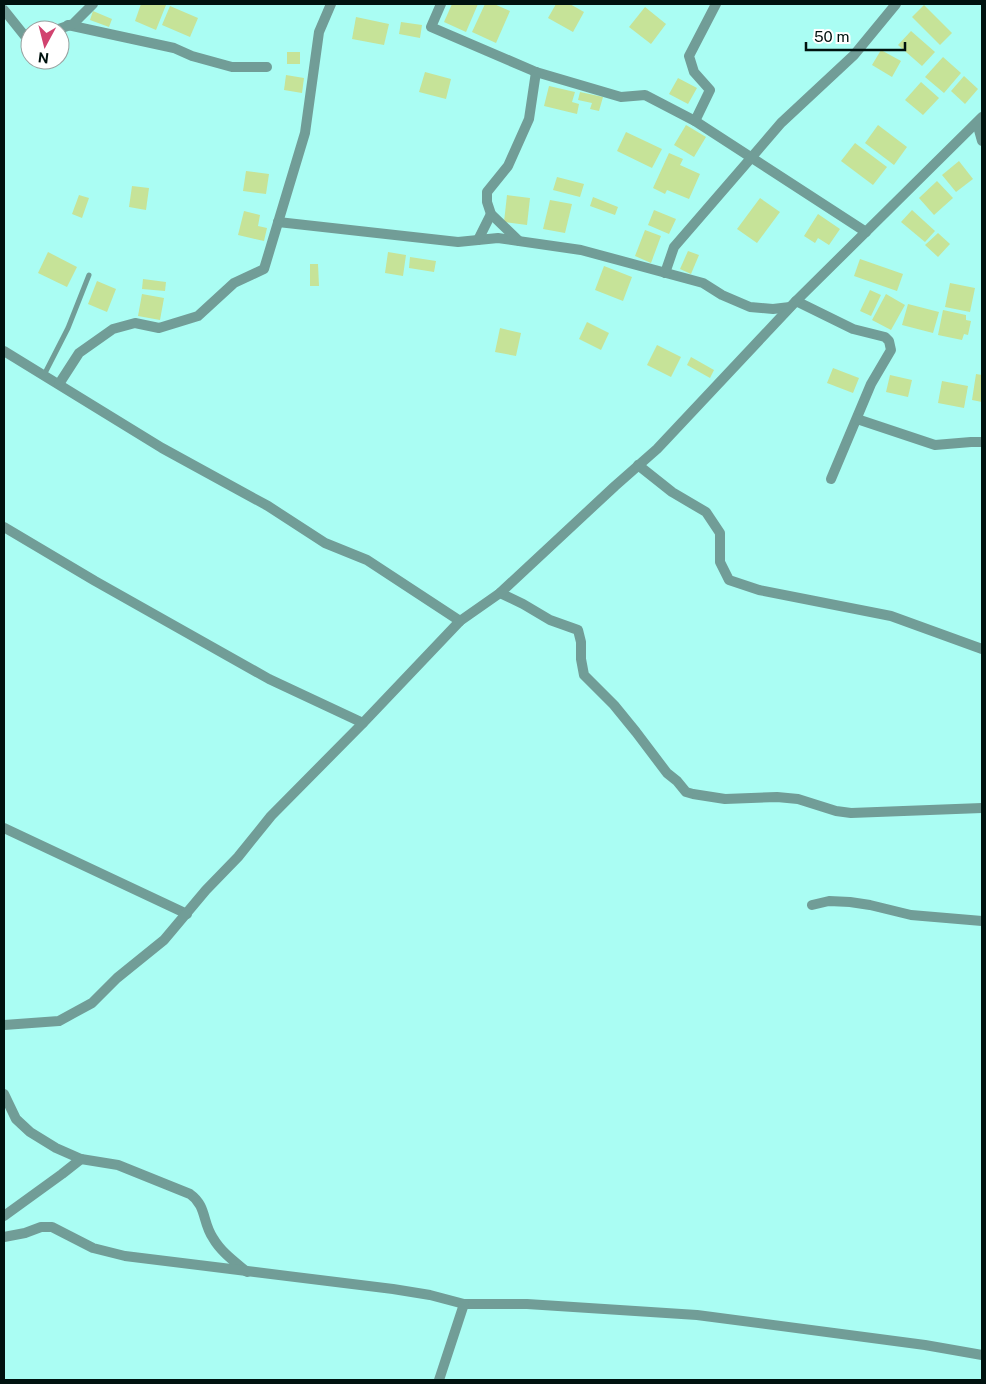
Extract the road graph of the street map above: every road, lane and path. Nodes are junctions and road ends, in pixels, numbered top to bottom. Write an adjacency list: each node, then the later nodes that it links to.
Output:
1 (92, 4): 7 (street)
2 (331, 4): 17 (street)
3 (441, 4): 11 (street)
4 (716, 4): 13 (street)
5 (896, 4): 15 (street)
6 (4, 10): 9 (street)
7 (70, 25)
8 (70, 25): 10 (street)
9 (20, 30)
10 (267, 67)
11 (536, 72): 13 (street); 16 (street)
12 (980, 120): 14 (street); 18 (street)
13 (695, 121): 15 (street)
14 (982, 141)
15 (751, 158): 18 (street); 21 (street)
16 (491, 214): 19 (street); 20 (street)
17 (278, 222): 19 (street); 26 (street)
18 (866, 232): 23 (street)
19 (478, 240): 20 (street)
20 (519, 241): 21 (street)
21 (665, 273): 23 (street)
22 (89, 275): 25 (lane)
23 (793, 304): 27 (street); 29 (street)
24 (4, 351): 25 (street)
25 (44, 375): 26 (street)
26 (59, 384): 33 (street)
27 (857, 419): 28 (street); 30 (street)
28 (982, 442)
29 (638, 466): 32 (street); 34 (street)
30 (831, 479)
31 (4, 527): 35 (street)
32 (500, 593): 33 (street); 36 (street)
33 (460, 621): 35 (street)
34 (982, 648)
35 (363, 723): 39 (street)
36 (982, 808)
37 (4, 828): 39 (street)
38 (812, 905): 40 (street)
39 (187, 914): 41 (street)
40 (982, 921)
41 (4, 1025)
42 (4, 1094): 43 (street)
43 (81, 1158): 44 (street); 46 (street)
44 (4, 1216)
45 (4, 1237): 46 (street)
46 (247, 1272): 47 (street)
47 (464, 1304): 48 (street); 49 (street)
48 (982, 1356)
49 (439, 1380)

